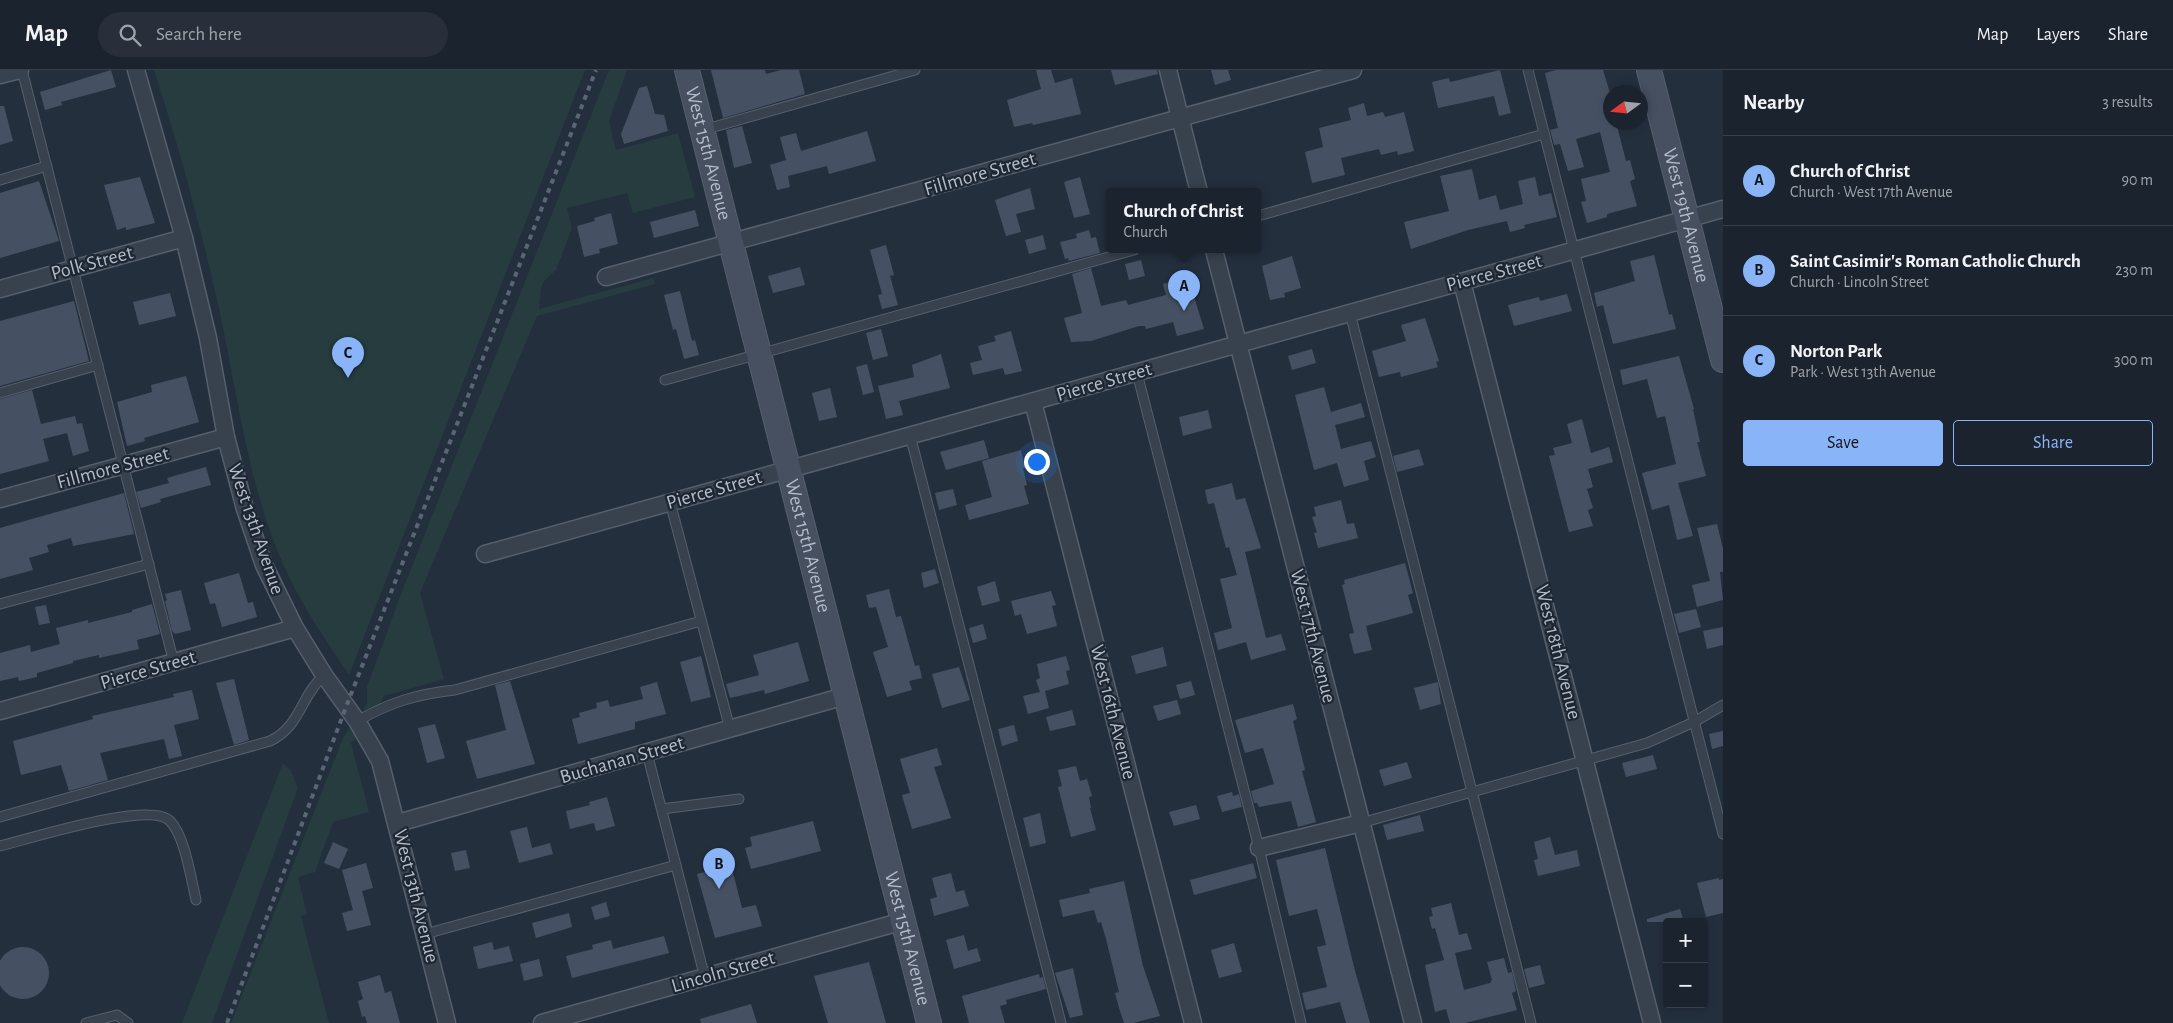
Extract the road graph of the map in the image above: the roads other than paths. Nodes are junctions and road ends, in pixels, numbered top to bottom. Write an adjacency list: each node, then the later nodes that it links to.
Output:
1 (21, 70): 9 (street); 13 (lane)
2 (136, 70): 19 (street, West 13th Avenue)
3 (687, 70): 11 (main road, West 15th Avenue)
4 (915, 70): 11 (lane)
5 (1168, 70): 10 (street)
6 (1353, 70): 10 (street, Fillmore Street)
7 (1528, 70): 12 (lane)
8 (1649, 70): 18 (main road, West 19th Avenue)
9 (0, 75)
10 (1180, 118): 15 (street); 20 (street, Fillmore Street)
11 (702, 130): 20 (main road, West 15th Avenue)
12 (1544, 134): 17 (lane); 21 (lane)
13 (47, 166): 14 (lane); 24 (lane)
14 (0, 180)
15 (1198, 188)
16 (1723, 209): 18 (street, Pierce Street)
17 (1261, 215)
18 (1687, 219): 21 (street, Pierce Street); 31 (main road, West 19th Avenue)
19 (184, 238): 24 (street, Polk Street); 38 (street, West 13th Avenue)
20 (730, 243): 25 (street, Fillmore Street); 30 (main road, West 15th Avenue)
21 (1574, 251): 26 (street, Pierce Street); 54 (lane)
22 (1123, 253): 30 (lane)
23 (1215, 253): 29 (street, West 17th Avenue)
24 (73, 268): 27 (street, Polk Street); 32 (lane)
25 (606, 277)
26 (1462, 282): 28 (street, Pierce Street); 57 (street, West 18th Avenue)
27 (0, 289)
28 (1350, 313): 29 (street, Pierce Street); 58 (lane)
29 (1238, 344): 33 (street, Pierce Street); 63 (street, West 17th Avenue)
30 (759, 354): 34 (lane); 40 (main road, West 15th Avenue)
31 (1723, 360)
32 (98, 365): 35 (lane); 39 (lane)
33 (1137, 373): 36 (street, Pierce Street); 66 (lane)
34 (665, 380)
35 (0, 393)
36 (1033, 402): 37 (street, Pierce Street); 78 (street, West 16th Avenue)
37 (910, 435): 40 (street, Pierce Street); 77 (lane)
38 (226, 436): 39 (street, Fillmore Street); 47 (street, West 13th Avenue)
39 (124, 465): 41 (street, Fillmore Street); 44 (lane)
40 (787, 469): 42 (street, Pierce Street); 50 (main road, West 15th Avenue)
41 (0, 499)
42 (670, 502): 43 (street, Pierce Street); 46 (lane)
43 (485, 554)
44 (149, 564): 45 (lane); 48 (lane)
45 (0, 604)
46 (701, 620): 53 (lane); 55 (lane)
47 (295, 628): 48 (street, Pierce Street); 49 (street, West 13th Avenue)
48 (174, 662): 52 (street, Pierce Street)
49 (324, 675): 53 (street, West 13th Avenue); 61 (lane)
50 (845, 696): 55 (street, Buchanan Street); 69 (main road, West 15th Avenue)
51 (1723, 705): 54 (lane)
52 (0, 711)
53 (357, 720): 62 (street, West 13th Avenue)
54 (1694, 722): 57 (lane); 64 (lane)
55 (730, 729): 56 (street, Buchanan Street)
56 (647, 753): 60 (lane); 62 (street, Buchanan Street)
57 (1586, 761): 58 (lane); 82 (street, West 18th Avenue)
58 (1470, 793): 63 (lane); 81 (lane)
59 (740, 799): 60 (lane)
60 (662, 809): 67 (lane)
61 (0, 817)
62 (398, 823): 70 (street, West 13th Avenue)
63 (1361, 823): 66 (street); 80 (street, West 17th Avenue)
64 (1723, 834)
65 (0, 846): 68 (lane)
66 (1259, 848): 79 (lane)
67 (676, 865): 70 (lane); 71 (lane)
68 (196, 900)
69 (903, 921): 71 (street, Lincoln Street); 76 (main road, West 15th Avenue)
70 (425, 934): 74 (street, West 13th Avenue)
71 (705, 978): 75 (street, Lincoln Street)
72 (86, 1023): 73 (lane)
73 (128, 1023)
74 (446, 1023)
75 (542, 1023)
76 (929, 1023)
77 (1061, 1023)
78 (1193, 1023)
79 (1301, 1023)
80 (1413, 1023)
81 (1531, 1023)
82 (1652, 1023)

